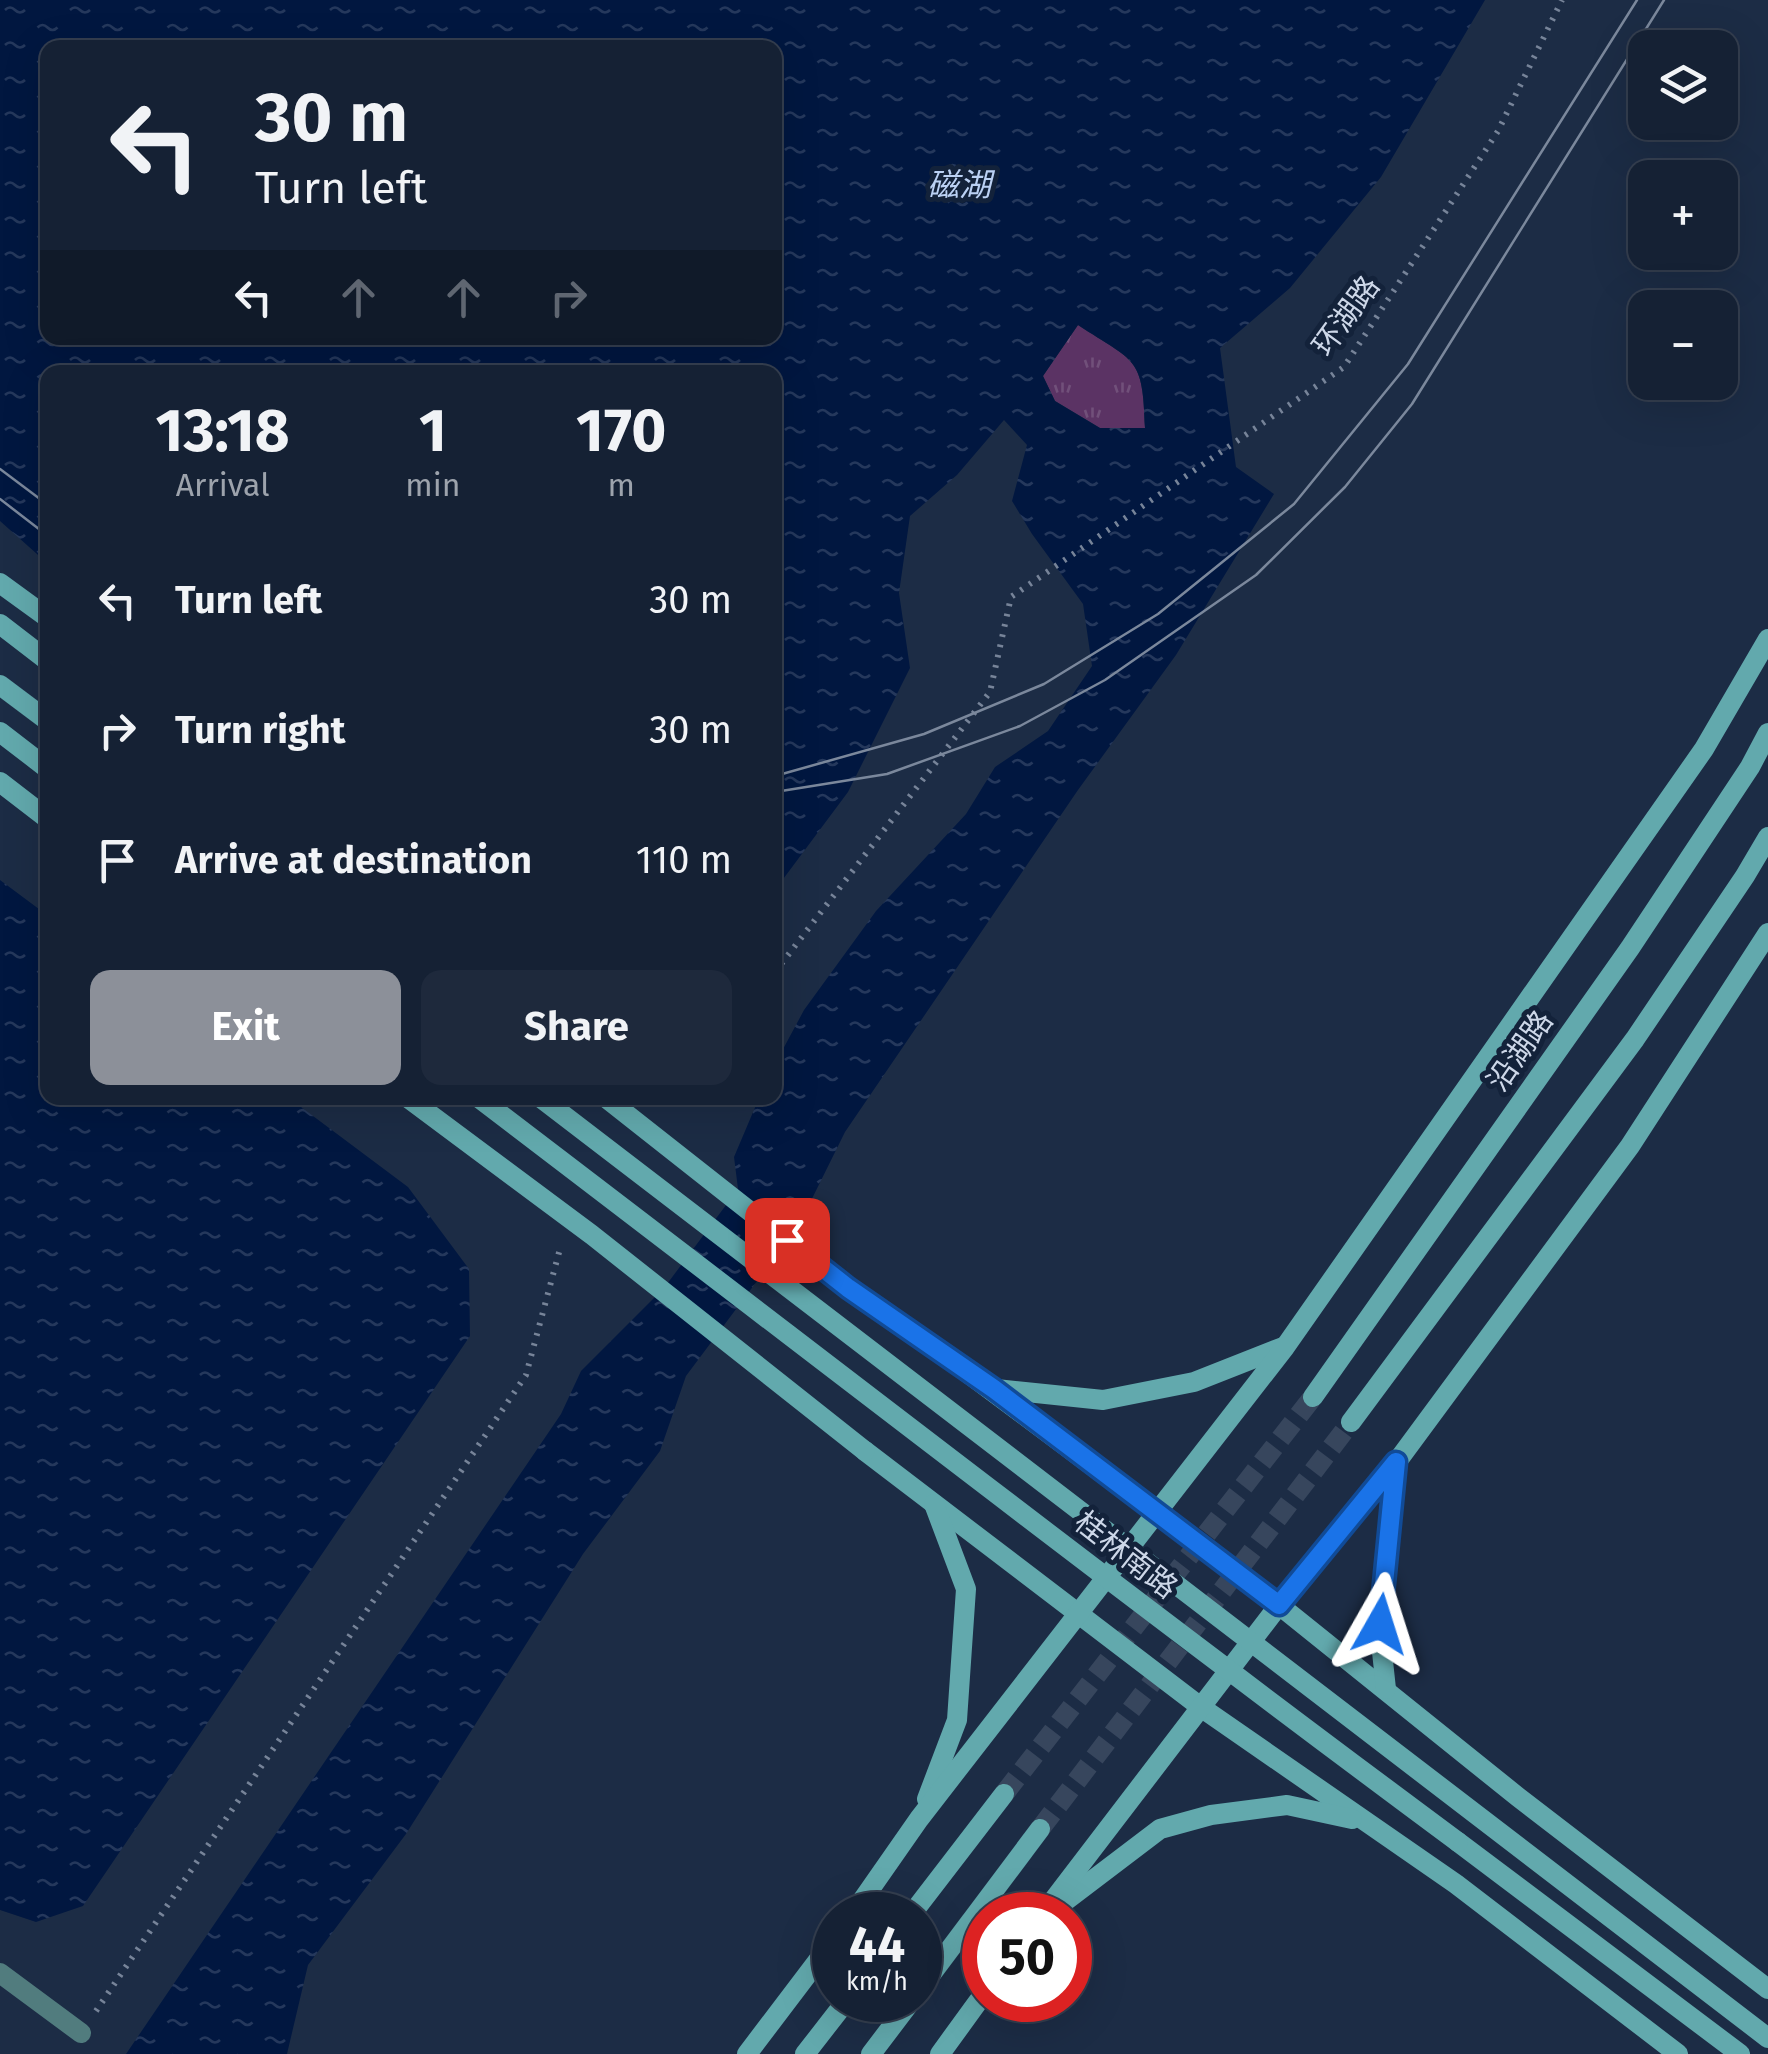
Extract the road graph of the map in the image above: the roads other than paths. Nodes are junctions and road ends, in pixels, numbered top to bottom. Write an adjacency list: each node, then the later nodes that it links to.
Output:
1 (0, 582): 2 (main road)
2 (40, 612)
3 (0, 624): 5 (main road)
4 (1768, 639): 19 (main road)
5 (40, 655)
6 (0, 685): 7 (main road)
7 (40, 715)
8 (0, 732): 10 (main road)
9 (1768, 734): 21 (main road, 沿湖路)
10 (40, 763)
11 (0, 782): 12 (main road)
12 (40, 812)
13 (1768, 837): 22 (main road)
14 (1768, 933): 23 (main road)
15 (417, 1105): 24 (main road, bridge)
16 (488, 1105): 52 (main road, 桂林南路, bridge)
17 (550, 1105): 46 (main road, 桂林南路, bridge)
18 (615, 1105): 20 (main road, bridge)
19 (1285, 1346): 20 (main road); 25 (main road)
20 (994, 1389): 25 (main road)
21 (1313, 1397)
22 (1350, 1422)
23 (1396, 1462): 26 (main road); 28 (main road)
24 (933, 1502): 27 (main road); 31 (main road)
25 (1156, 1513): 26 (main road); 27 (main road)
26 (1279, 1605): 28 (main road); 29 (main road)
27 (1080, 1614): 29 (main road); 31 (main road)
28 (1386, 1689): 41 (main road)
29 (1202, 1708): 32 (main road); 36 (main road)
30 (1004, 1794): 35 (main road)
31 (919, 1819): 34 (main road)
32 (1363, 1822): 37 (main road); 51 (main road)
33 (1040, 1829): 38 (main road)
34 (868, 1892)
35 (929, 1892)
36 (1062, 1892)
37 (1075, 1892)
38 (942, 1960)
39 (812, 1968): 47 (main road)
40 (0, 1973): 45 (street)
41 (1768, 1989)
42 (829, 2022): 48 (main road)
43 (895, 2022): 49 (main road)
44 (963, 2022): 50 (main road)
45 (81, 2032)
46 (1768, 2038)
47 (747, 2054)
48 (805, 2054)
49 (871, 2054)
50 (940, 2054)
51 (1678, 2054)
52 (1740, 2054)

